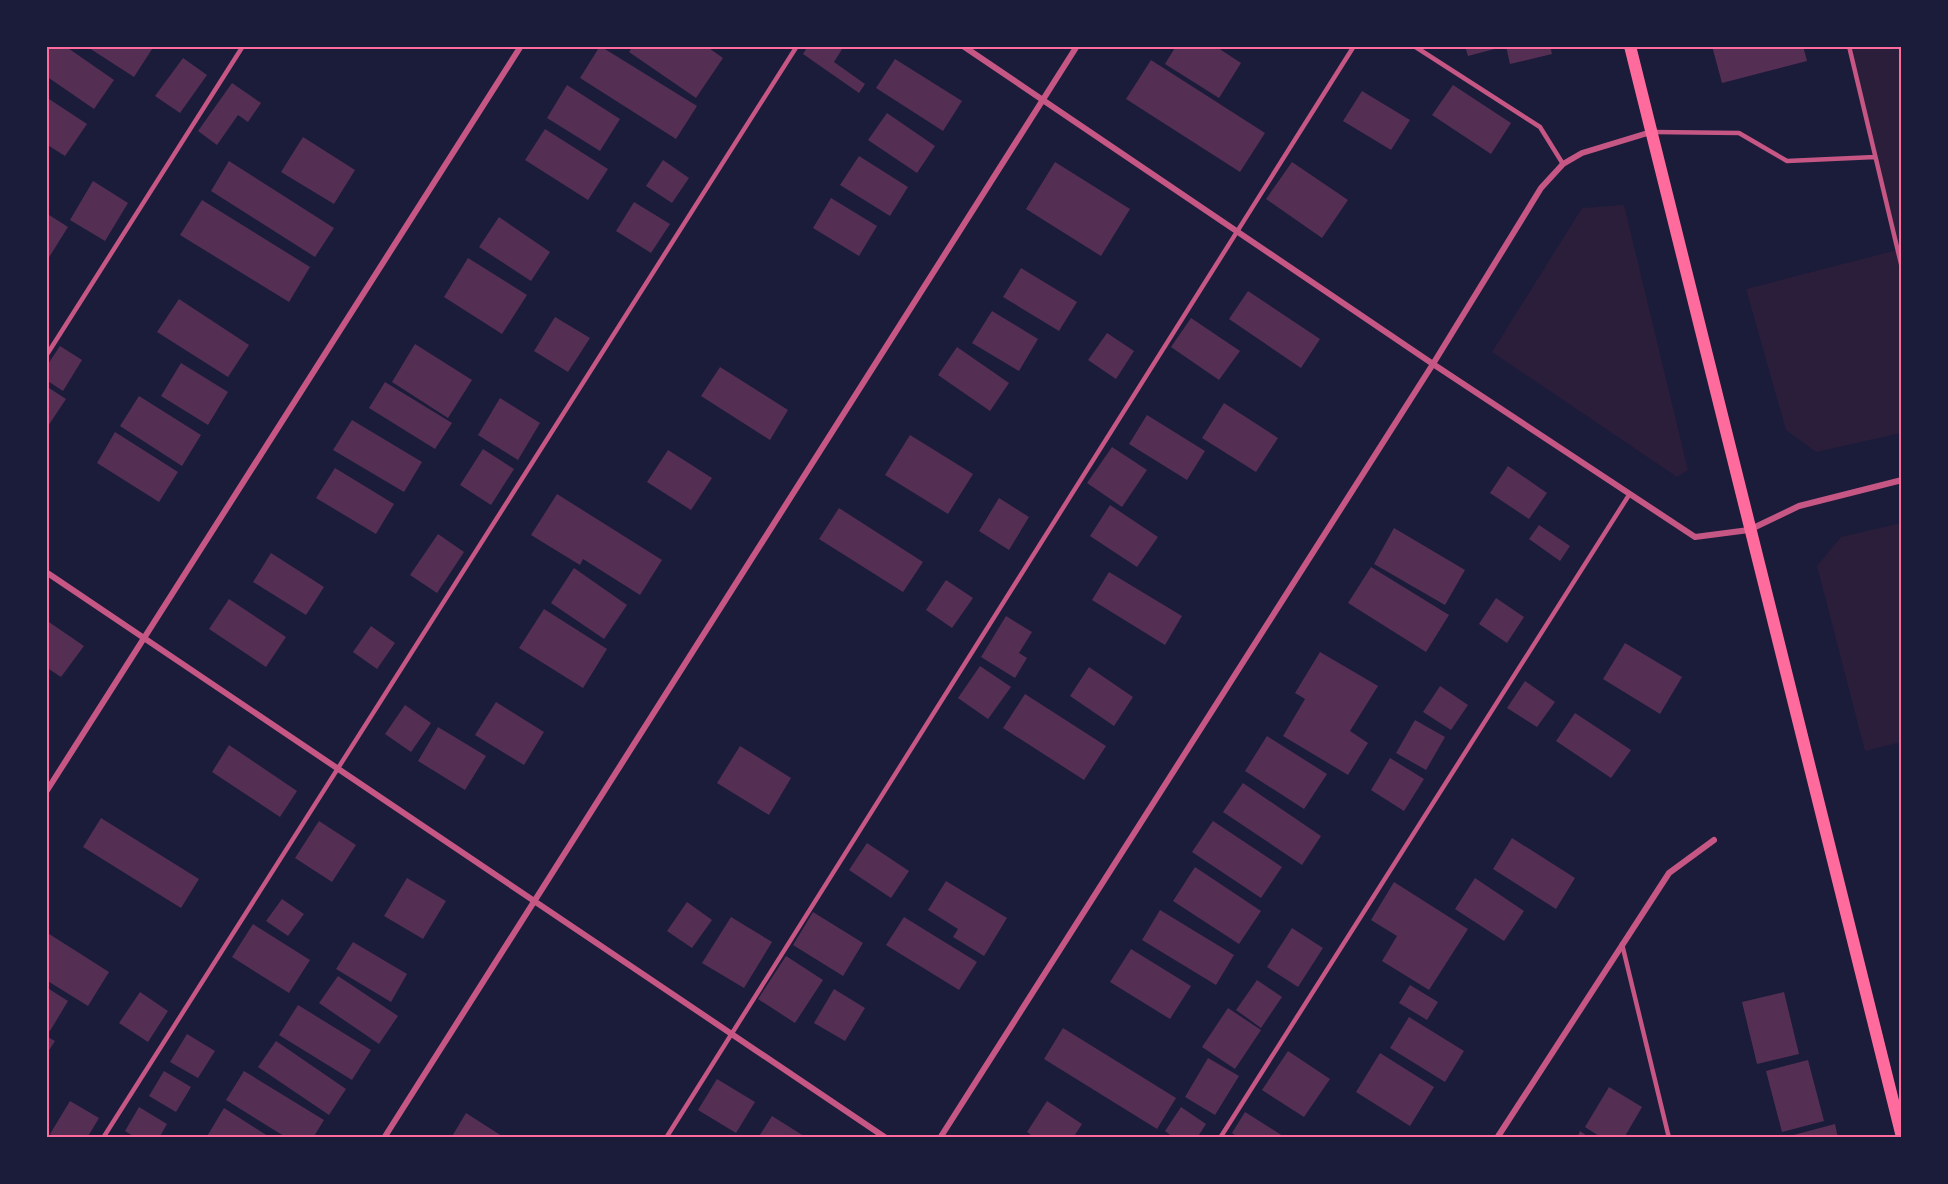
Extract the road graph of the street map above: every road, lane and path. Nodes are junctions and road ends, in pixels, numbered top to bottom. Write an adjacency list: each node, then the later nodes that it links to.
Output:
1 (243, 46): 16 (lane)
2 (520, 46): 22 (street)
3 (797, 46): 23 (lane)
4 (963, 46): 10 (street)
5 (1077, 46): 10 (street)
6 (1354, 46): 14 (lane)
7 (1414, 46): 13 (lane)
8 (1630, 46): 11 (main road)
9 (1849, 46): 12 (lane)
10 (1043, 100): 14 (street); 26 (street)
11 (1652, 132): 12 (lane); 13 (street); 20 (main road)
12 (1875, 157): 15 (lane)
13 (1563, 164): 17 (street)
14 (1238, 232): 17 (street); 28 (lane)
15 (1902, 268)
16 (46, 356)
17 (1433, 364): 19 (street); 34 (street)
18 (1902, 480): 20 (street)
19 (1629, 495): 20 (street); 35 (lane)
20 (1749, 530): 29 (main road)
21 (46, 572): 22 (street)
22 (144, 638): 23 (street); 24 (street)
23 (338, 768): 26 (street); 30 (lane)
24 (46, 792)
25 (1714, 840): 27 (street)
26 (535, 901): 28 (street); 31 (street)
27 (1622, 944): 36 (street); 37 (lane)
28 (731, 1033): 32 (lane); 33 (street)
29 (1901, 1135)
30 (103, 1137)
31 (384, 1137)
32 (666, 1137)
33 (886, 1137)
34 (940, 1137)
35 (1220, 1137)
36 (1497, 1137)
37 (1669, 1137)

